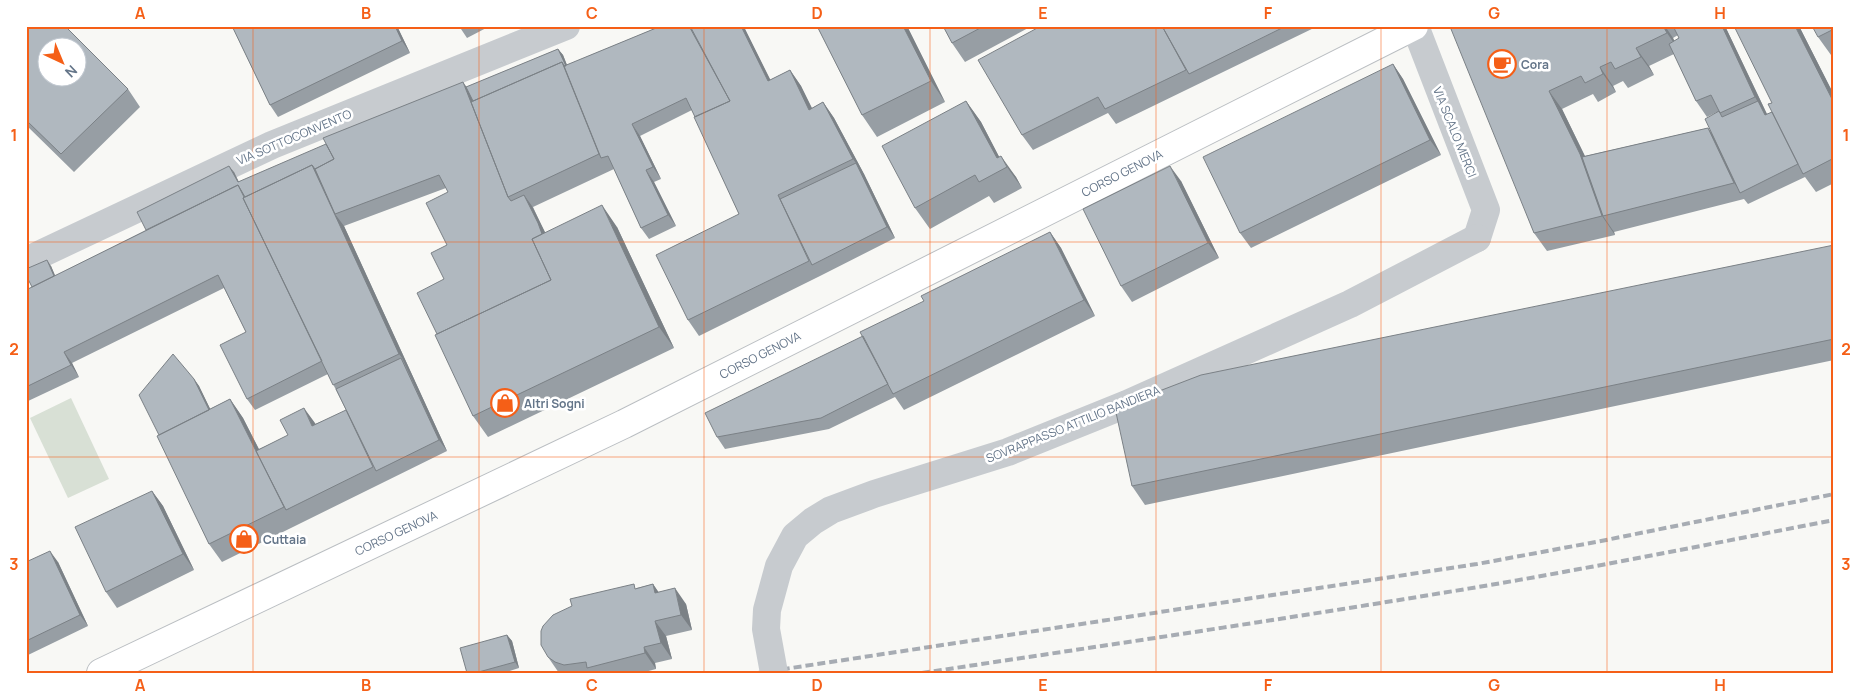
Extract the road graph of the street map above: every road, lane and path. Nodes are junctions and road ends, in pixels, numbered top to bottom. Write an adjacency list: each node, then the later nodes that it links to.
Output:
1 (566, 26): 4 (street, VIA SOTTOCONVENTO)
2 (1414, 26): 3 (street, VIA SCALO MERCI); 5 (main road, CORSO GENOVA)
3 (1477, 238): 6 (street, SOVRAPPASSO ATTILIO BANDIERA, bridge)
4 (26, 261)
5 (100, 673)
6 (774, 673)

